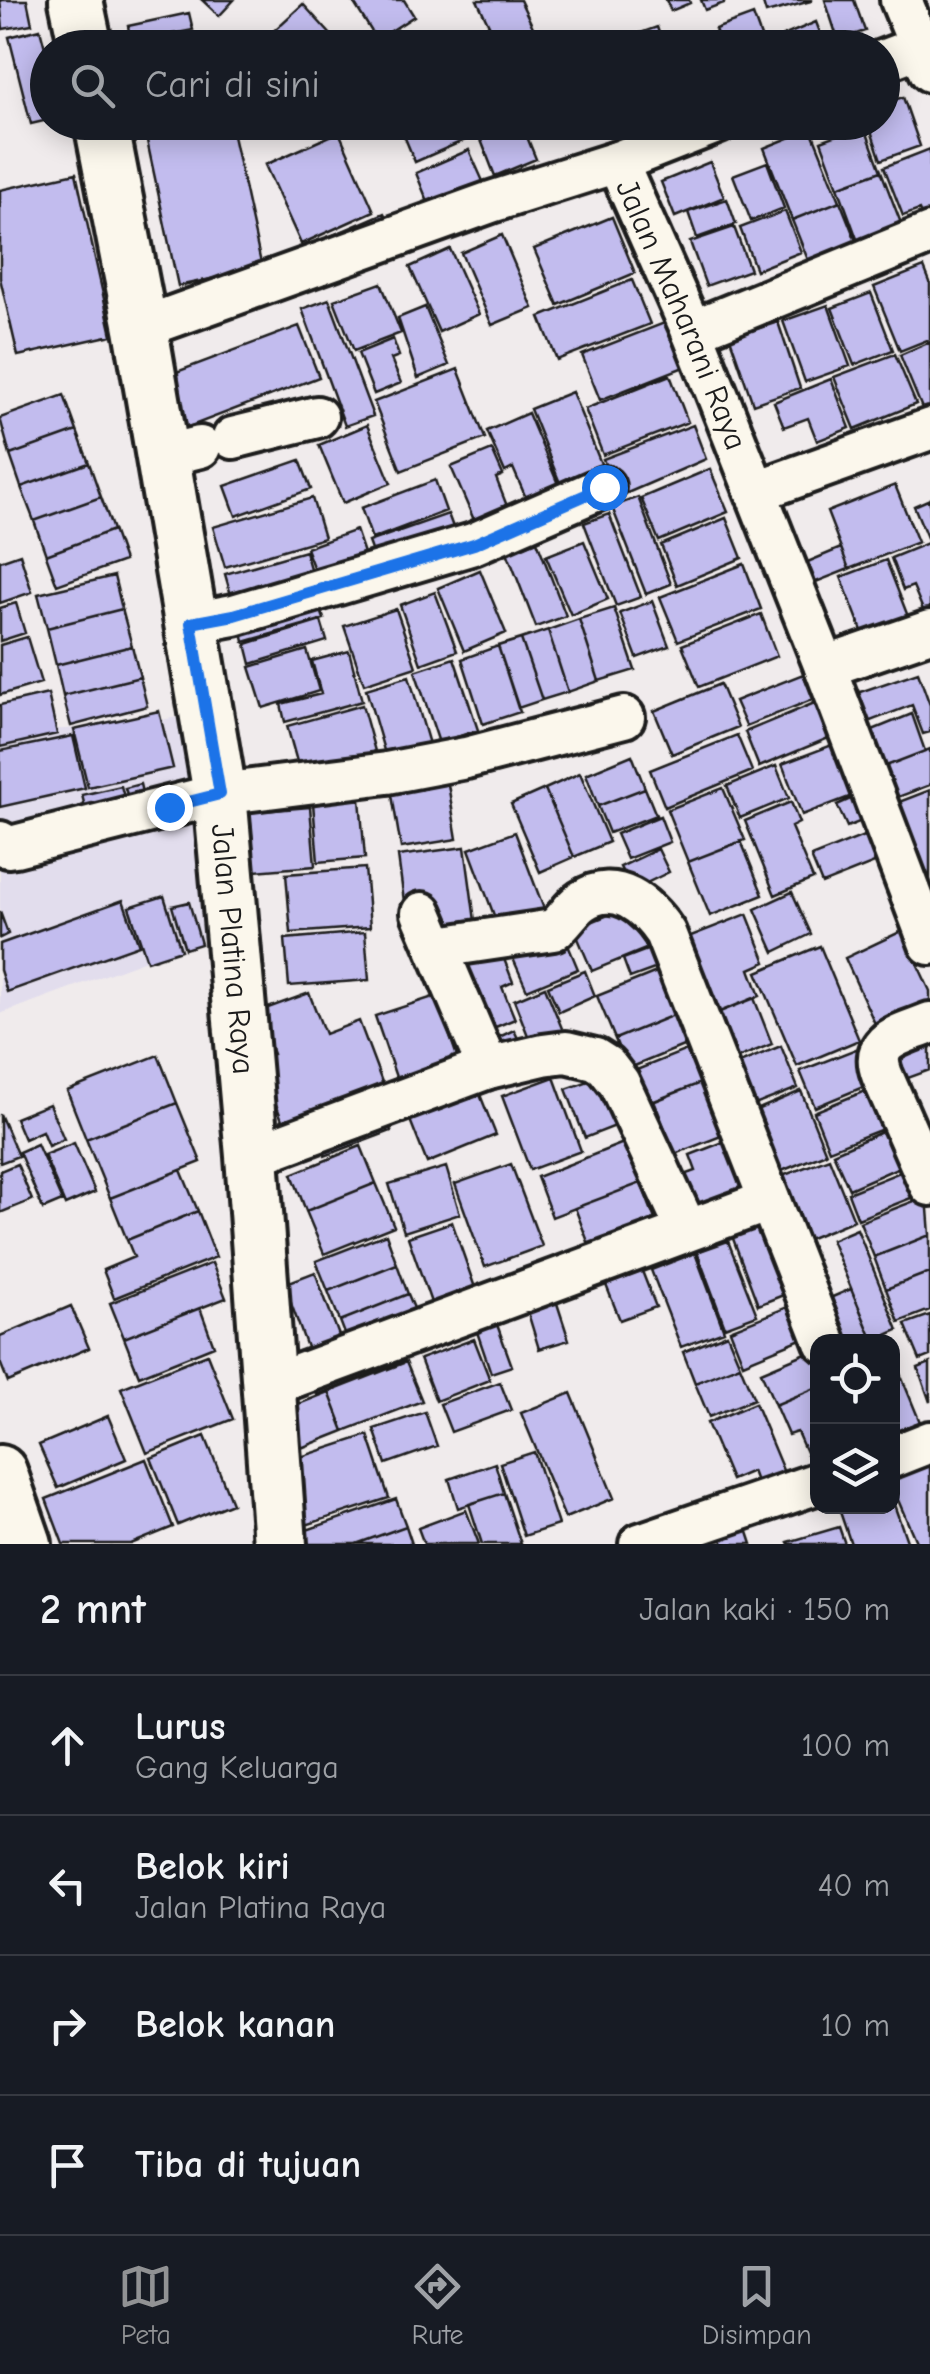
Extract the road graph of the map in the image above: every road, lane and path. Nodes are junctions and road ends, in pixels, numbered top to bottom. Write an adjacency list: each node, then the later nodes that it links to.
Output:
1 (76, 0): 3 (main road)
2 (901, 0): 4 (street)
3 (82, 30)
4 (911, 60)
5 (104, 140): 9 (main road, Jalan Platina Raya)
6 (673, 140): 7 (street)
7 (617, 162): 9 (street, Jalan Maharani Raya); 10 (street, Jalan Maharani Raya)
8 (930, 234): 10 (street)
9 (141, 328): 13 (main road, Jalan Platina Raya)
10 (692, 330): 15 (street, Jalan Maharani Raya)
11 (317, 417): 13 (street)
12 (930, 429): 15 (street)
13 (199, 447): 16 (main road, Jalan Platina Raya)
14 (604, 487): 16 (street)
15 (756, 491): 18 (street, Jalan Maharani Raya)
16 (191, 623): 20 (main road, Jalan Platina Raya)
17 (930, 631): 18 (street)
18 (825, 667): 22 (street, Jalan Maharani Raya)
19 (624, 717): 20 (street)
20 (220, 794): 21 (street); 25 (main road, Jalan Platina Raya)
21 (0, 842)
22 (930, 944)
23 (930, 1023): 26 (street)
24 (488, 1068): 25 (street); 27 (street); 28 (street)
25 (252, 1156): 30 (main road, Jalan Platina Raya)
26 (930, 1185)
27 (768, 1201): 28 (street); 29 (street)
28 (687, 1230): 30 (street)
29 (822, 1334)
30 (268, 1386): 36 (main road, Jalan Platina Raya)
31 (930, 1442): 32 (street)
32 (900, 1453)
33 (0, 1472): 35 (main road)
34 (810, 1486): 37 (street)
35 (25, 1544)
36 (280, 1544)
37 (640, 1544)

